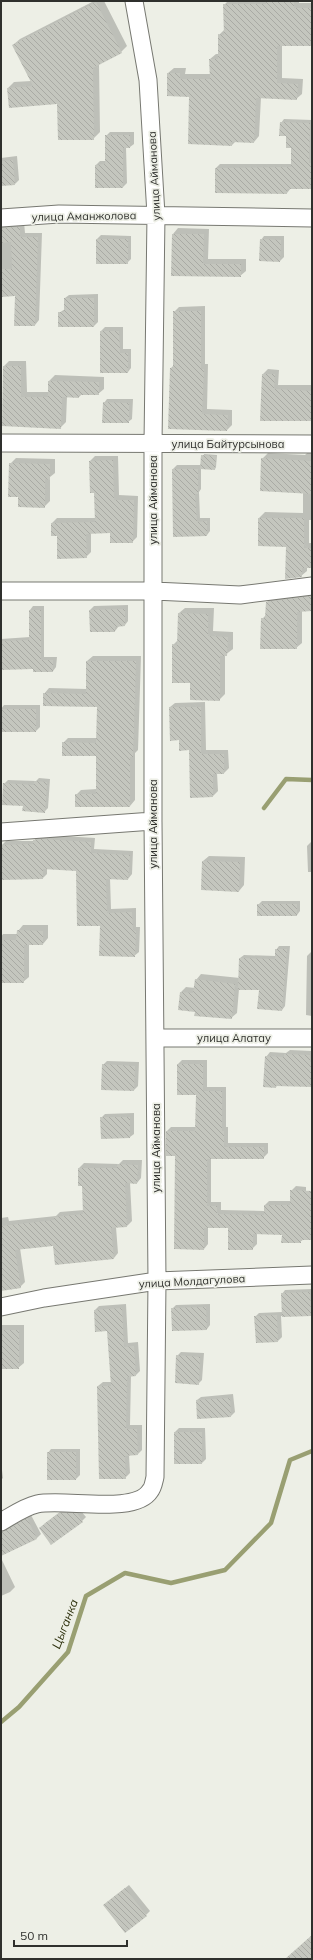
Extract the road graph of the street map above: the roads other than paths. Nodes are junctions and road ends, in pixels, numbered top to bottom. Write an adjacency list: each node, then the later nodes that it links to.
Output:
1 (134, 1): 2 (street, улица Айманова)
2 (156, 215): 3 (street, улица Аманжолова); 4 (street, улица Аманжолова); 6 (street, улица Айманова)
3 (1, 218)
4 (312, 218)
5 (1, 443): 6 (street, улица Байтурсынова)
6 (153, 444): 7 (street, улица Байтурсынова); 10 (street, улица Айманова)
7 (312, 444)
8 (312, 586): 10 (street)
9 (1, 591): 10 (street)
10 (154, 591): 11 (street, улица Айманова)
11 (153, 821): 12 (street); 13 (street, улица Айманова)
12 (1, 832)
13 (156, 1038): 14 (street, улица Алатау); 16 (street, улица Айманова)
14 (312, 1038)
15 (312, 1276): 16 (street, улица Молдагулова)
16 (157, 1281): 17 (street, улица Молдагулова); 18 (street, улица Айманова)
17 (1, 1307)
18 (1, 1522)

